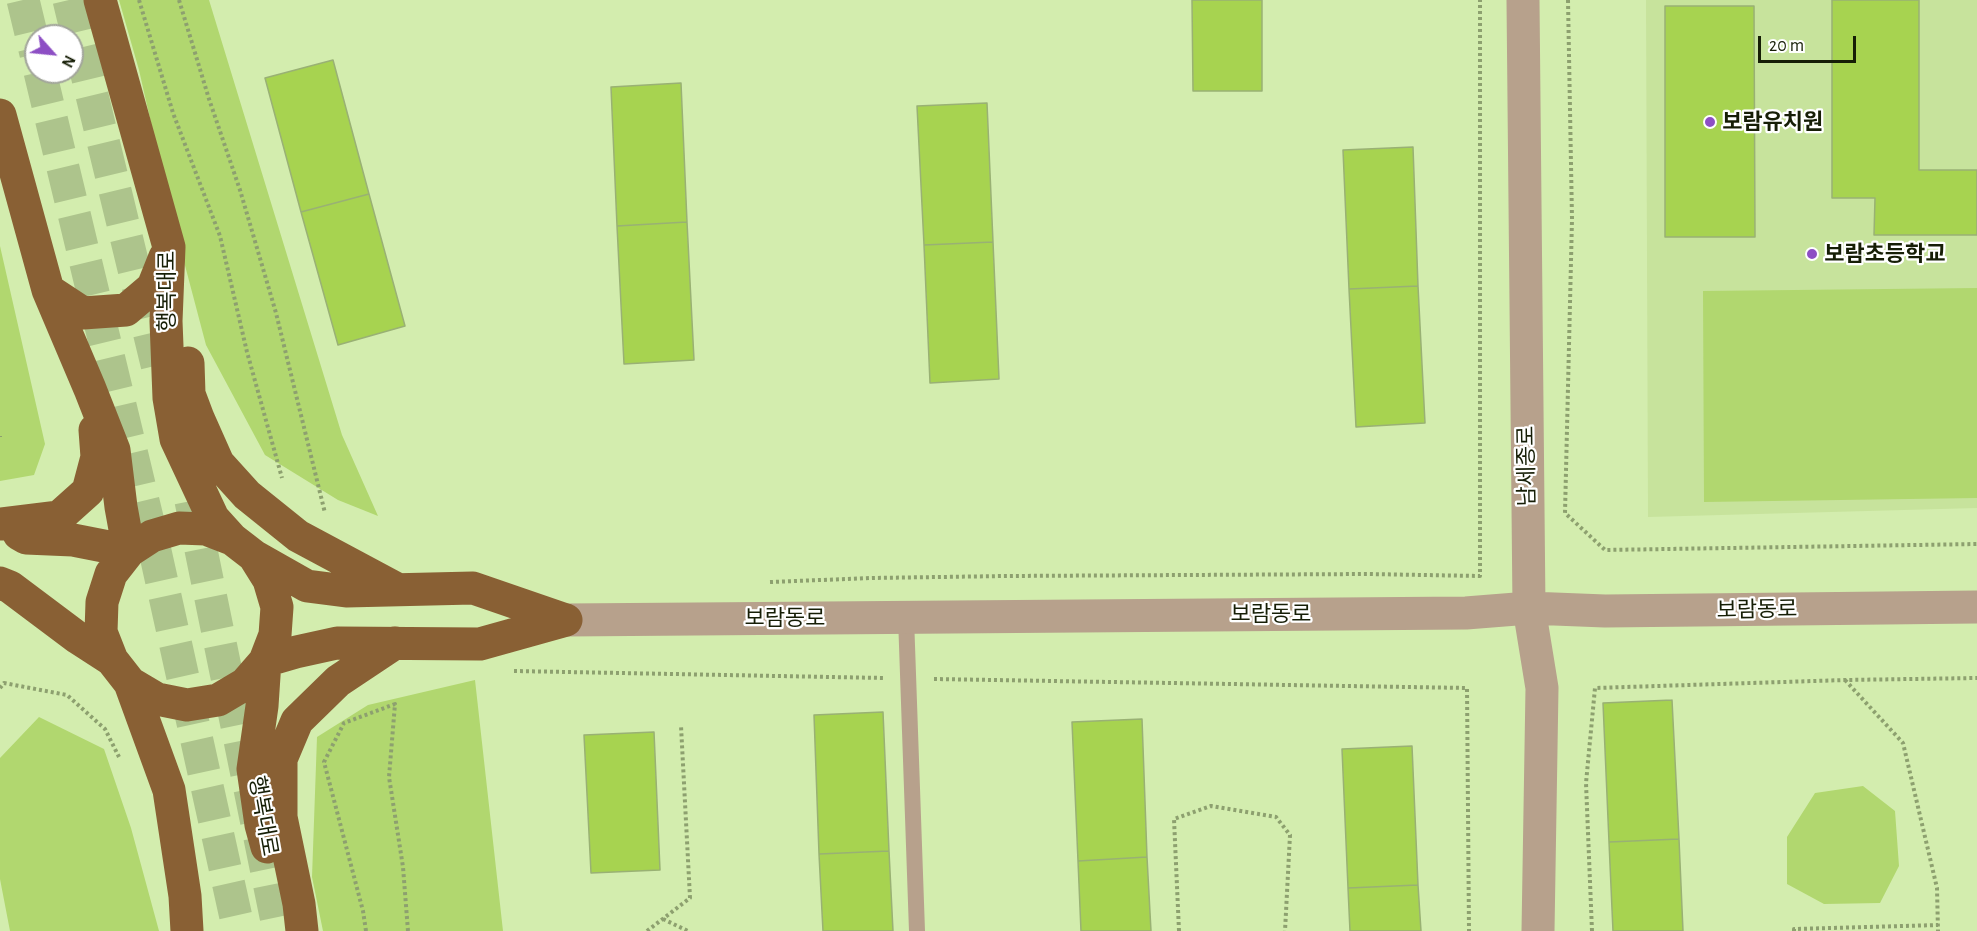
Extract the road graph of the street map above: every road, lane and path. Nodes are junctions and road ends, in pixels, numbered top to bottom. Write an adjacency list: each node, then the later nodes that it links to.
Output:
1 (100, 0): 8 (highway, 행복대로)
2 (140, 0): 11 (path)
3 (179, 0): 12 (path)
4 (1480, 0): 17 (path)
5 (1523, 0): 21 (street, 남세종로)
6 (1568, 0): 14 (path)
7 (0, 115): 9 (highway)
8 (169, 247): 9 (highway); 15 (highway, 행복대로); 19 (highway)
9 (48, 290): 10 (highway)
10 (90, 389): 13 (highway); 16 (highway)
11 (285, 485)
12 (328, 524)
13 (0, 525): 16 (highway)
14 (1977, 544)
15 (243, 548): 16 (highway); 19 (highway); 25 (highway)
16 (129, 551): 26 (highway)
17 (766, 583)
18 (3, 585): 26 (highway)
19 (397, 589): 23 (highway)
20 (1977, 607): 21 (street, 보람동로)
21 (1530, 608): 22 (street, 보람동로); 47 (street, 남세종로)
22 (906, 617): 23 (street, 보람동로); 29 (lane)
23 (566, 620): 24 (highway)
24 (395, 644): 25 (highway); 38 (highway)
25 (265, 661): 26 (highway); 37 (highway, 행복대로)
26 (121, 671): 36 (highway)
27 (507, 671): 29 (path)
28 (1977, 678): 30 (path)
29 (908, 679): 43 (lane); 46 (path)
30 (1845, 680): 35 (path); 48 (path)
31 (0, 688): 33 (path)
32 (681, 726): 34 (path)
33 (121, 761)
34 (663, 919): 41 (path); 42 (path)
35 (1938, 925): 49 (path); 50 (path)
36 (187, 931)
37 (296, 931)
38 (302, 931)
39 (366, 931): 40 (path)
40 (408, 931)
41 (647, 931)
42 (688, 931)
43 (916, 931)
44 (1179, 931): 45 (path)
45 (1285, 931)
46 (1469, 931)
47 (1538, 931)
48 (1592, 931)
49 (1794, 931)
50 (1938, 931)

